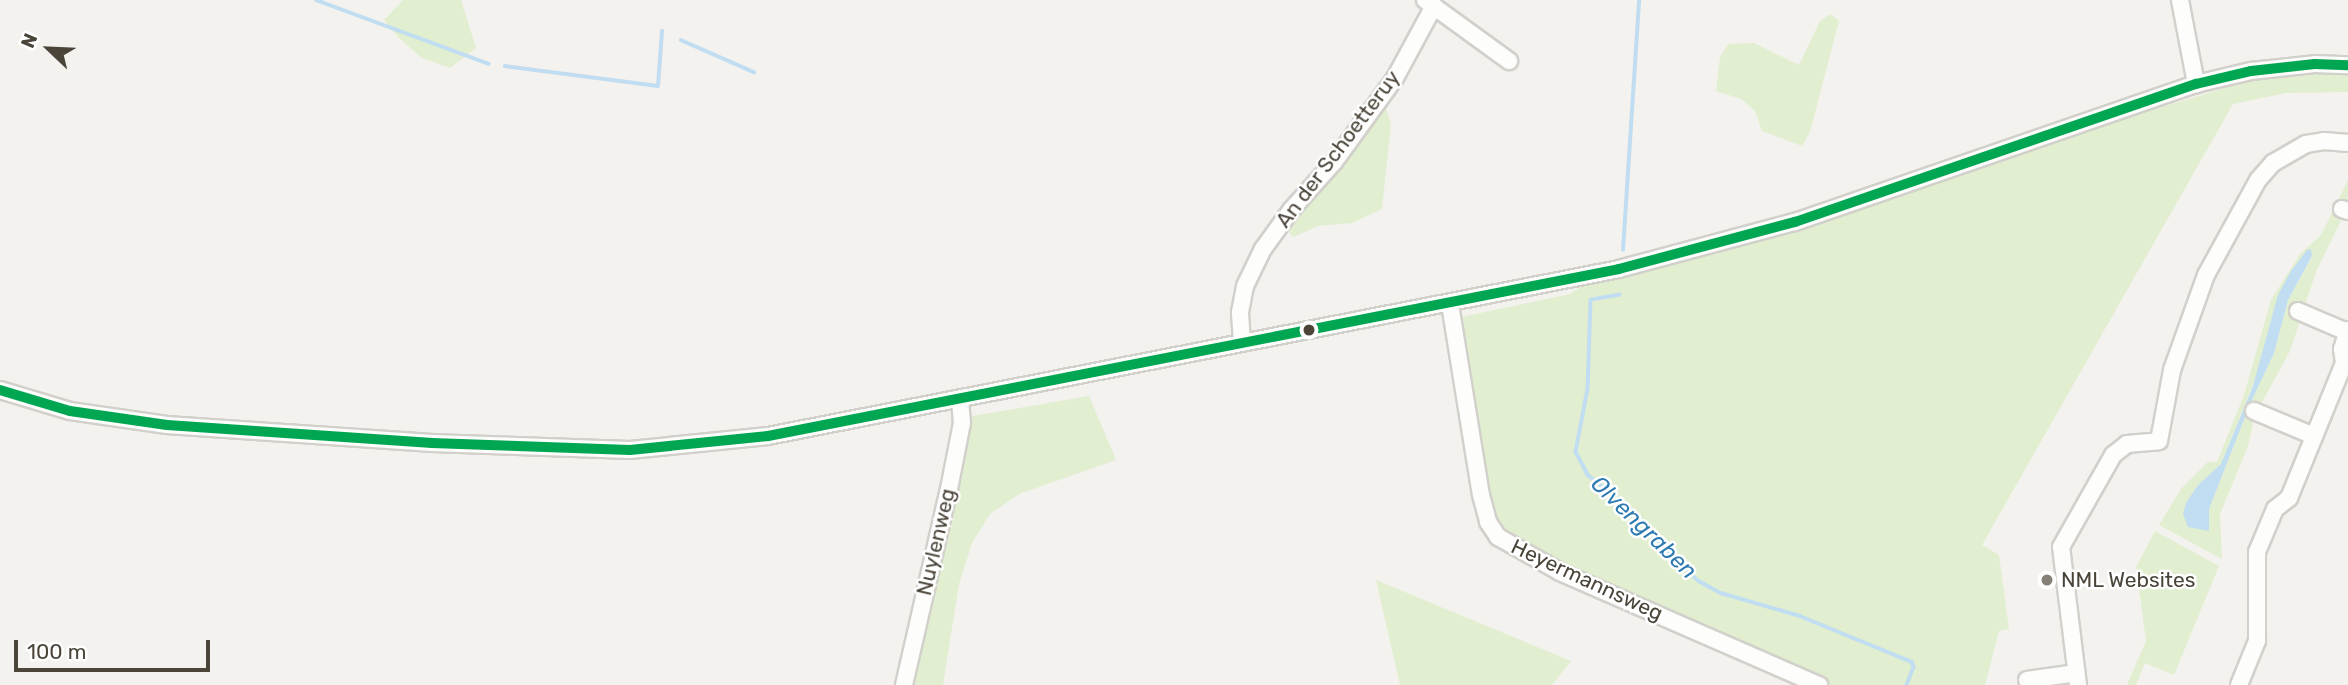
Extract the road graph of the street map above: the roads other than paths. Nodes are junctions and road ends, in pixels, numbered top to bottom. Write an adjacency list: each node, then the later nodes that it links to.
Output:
1 (2180, 0): 5 (street)
2 (1429, 3): 3 (street, An der Schoetteruy); 10 (street, An der Schoetteruy)
3 (1509, 61)
4 (2348, 65): 5 (street)
5 (2196, 84): 7 (street)
6 (2348, 143): 16 (street)
7 (1450, 304): 10 (street); 19 (street, Heyermannsweg)
8 (2298, 311): 9 (street)
9 (2348, 331): 11 (street)
10 (1242, 342): 13 (street)
11 (2346, 362): 15 (street)
12 (0, 390): 13 (street)
13 (960, 399): 18 (street, Nuylenweg)
14 (2254, 411): 15 (street)
15 (2314, 436): 20 (street)
16 (2077, 679): 17 (street)
17 (2027, 680)
18 (904, 685)
19 (1818, 685)
20 (2239, 685)

